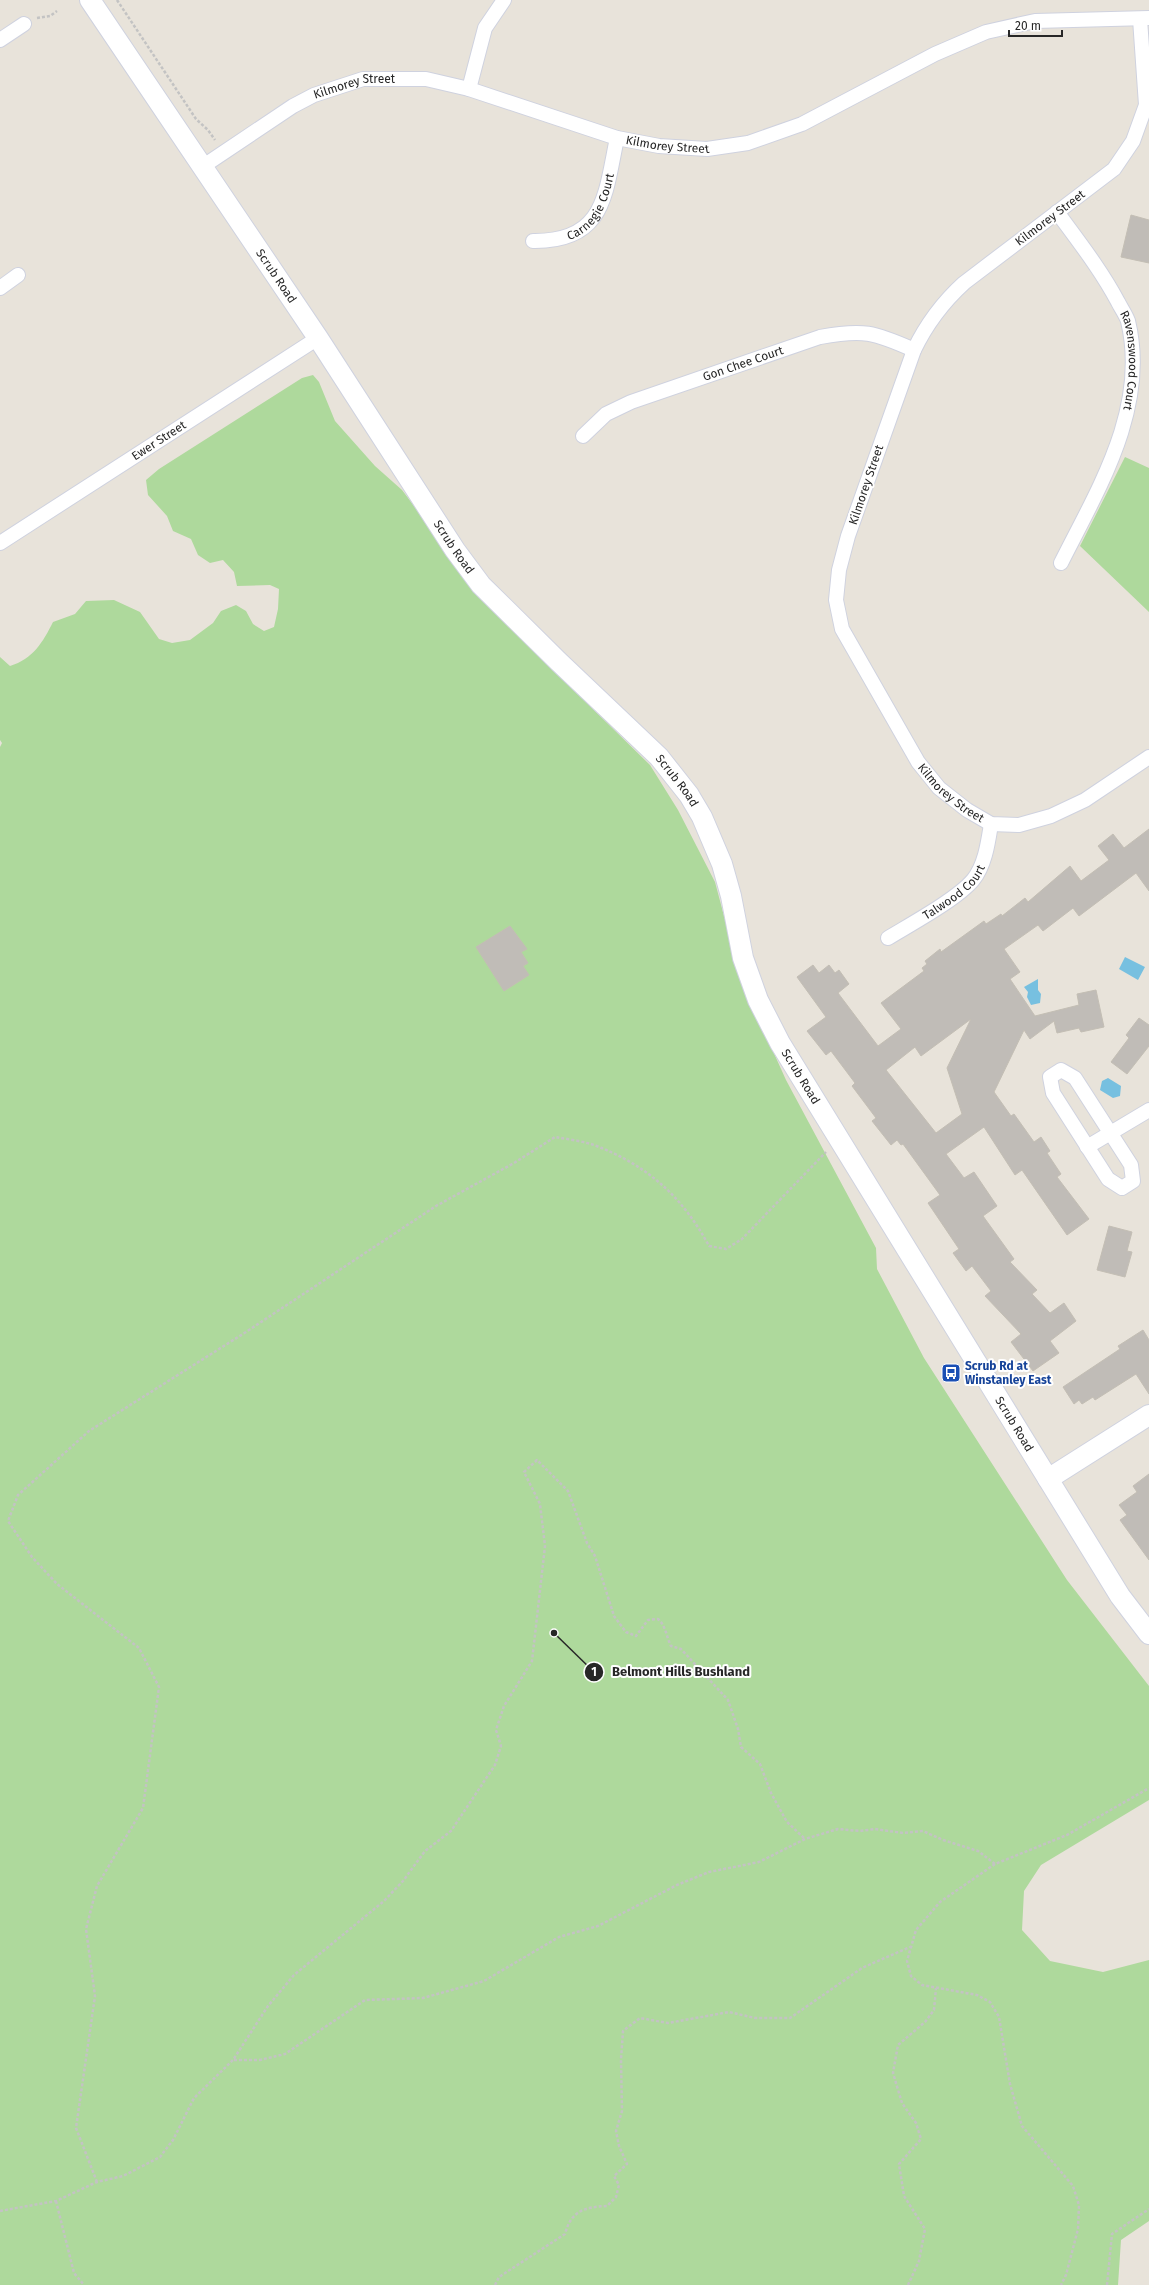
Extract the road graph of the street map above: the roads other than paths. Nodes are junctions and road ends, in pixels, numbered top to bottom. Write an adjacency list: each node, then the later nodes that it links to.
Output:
1 (90, 0): 8 (main road, Scrub Road)
2 (504, 0): 6 (street)
3 (1144, 18): 7 (street, Kilmorey Street); 9 (street, Kilmorey Street)
4 (24, 24): 5 (street)
5 (0, 40)
6 (469, 89): 7 (street, Kilmorey Street); 8 (street, Kilmorey Street)
7 (617, 138): 10 (street, Carnegie Court)
8 (202, 167): 13 (main road, Scrub Road)
9 (1057, 212): 14 (street, Kilmorey Street); 17 (street, Ravenswood Court)
10 (533, 241)
11 (18, 276): 12 (street)
12 (0, 288)
13 (318, 338): 16 (street, Ewer Street); 25 (main road, Scrub Road)
14 (914, 350): 15 (street, Gon Chee Court); 19 (street, Kilmorey Street)
15 (583, 436)
16 (0, 543)
17 (1061, 563)
18 (1149, 757): 19 (street, Kilmorey Street)
19 (991, 824): 20 (street, Talwood Court)
20 (888, 938)
21 (1149, 1110): 22 (street)
22 (1111, 1133): 23 (street); 23 (street); 23 (street)
23 (1087, 1147)
24 (1149, 1415): 25 (main road)
25 (1048, 1479): 26 (main road, Scrub Road)
26 (1149, 1634)

